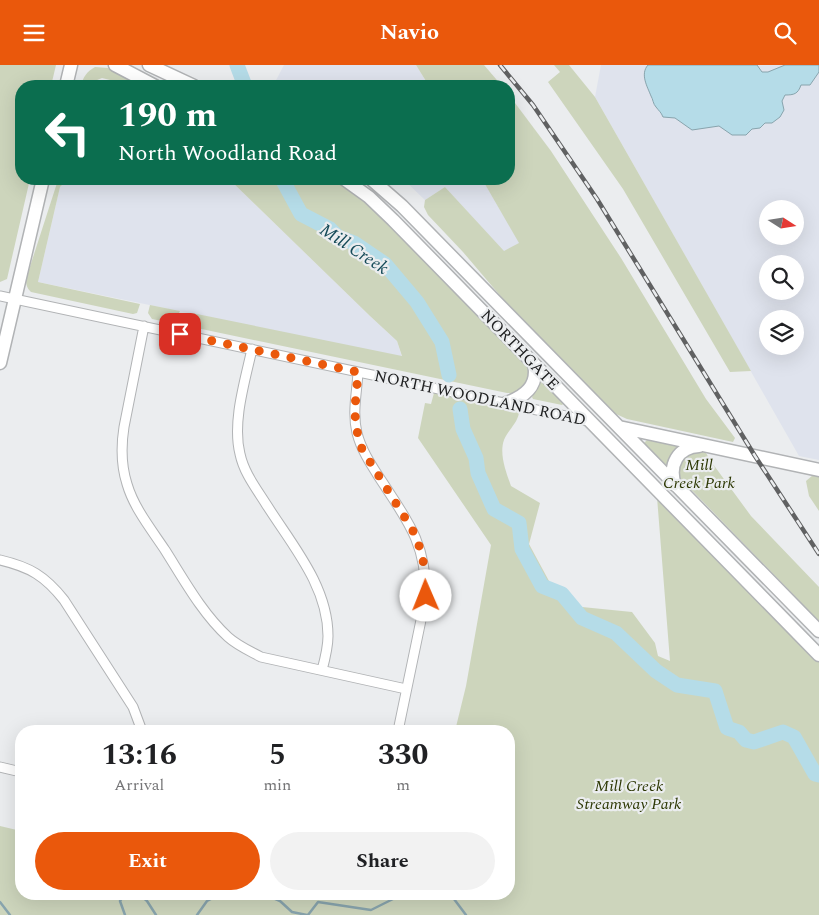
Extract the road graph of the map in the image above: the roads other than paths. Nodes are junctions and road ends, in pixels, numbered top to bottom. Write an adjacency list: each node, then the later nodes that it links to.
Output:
1 (71, 65): 4 (main road)
2 (115, 65): 5 (main road)
3 (149, 65): 6 (main road)
4 (67, 80)
5 (144, 80)
6 (181, 80)
7 (42, 185): 11 (main road)
8 (352, 185): 15 (main road, NORTHGATE)
9 (379, 185): 19 (main road, NORTHGATE)
10 (0, 296): 11 (street, NORTH WOODLAND ROAD)
11 (14, 299): 12 (street, NORTH WOODLAND ROAD); 14 (main road)
12 (144, 326): 13 (street, NORTH WOODLAND ROAD); 26 (street)
13 (252, 349): 16 (street, NORTH WOODLAND ROAD); 26 (street)
14 (0, 363)
15 (534, 364): 17 (main road); 18 (main road, NORTHGATE)
16 (358, 372): 17 (street, NORTH WOODLAND ROAD); 27 (street)
17 (506, 403): 18 (street, NORTH WOODLAND ROAD)
18 (589, 421): 19 (main road, NORTH WOODLAND ROAD); 25 (main road, NORTHGATE)
19 (618, 427): 20 (main road, NORTH WOODLAND ROAD); 22 (main road, NORTHGATE)
20 (703, 446): 21 (main road, NORTH WOODLAND ROAD); 22 (main road)
21 (819, 470)
22 (675, 485): 24 (main road, NORTHGATE)
23 (0, 559): 28 (street)
24 (819, 631)
25 (819, 655)
26 (322, 670): 27 (street)
27 (406, 689): 29 (street)
28 (140, 725)
29 (399, 725)
30 (0, 767): 31 (street)
31 (15, 771)

